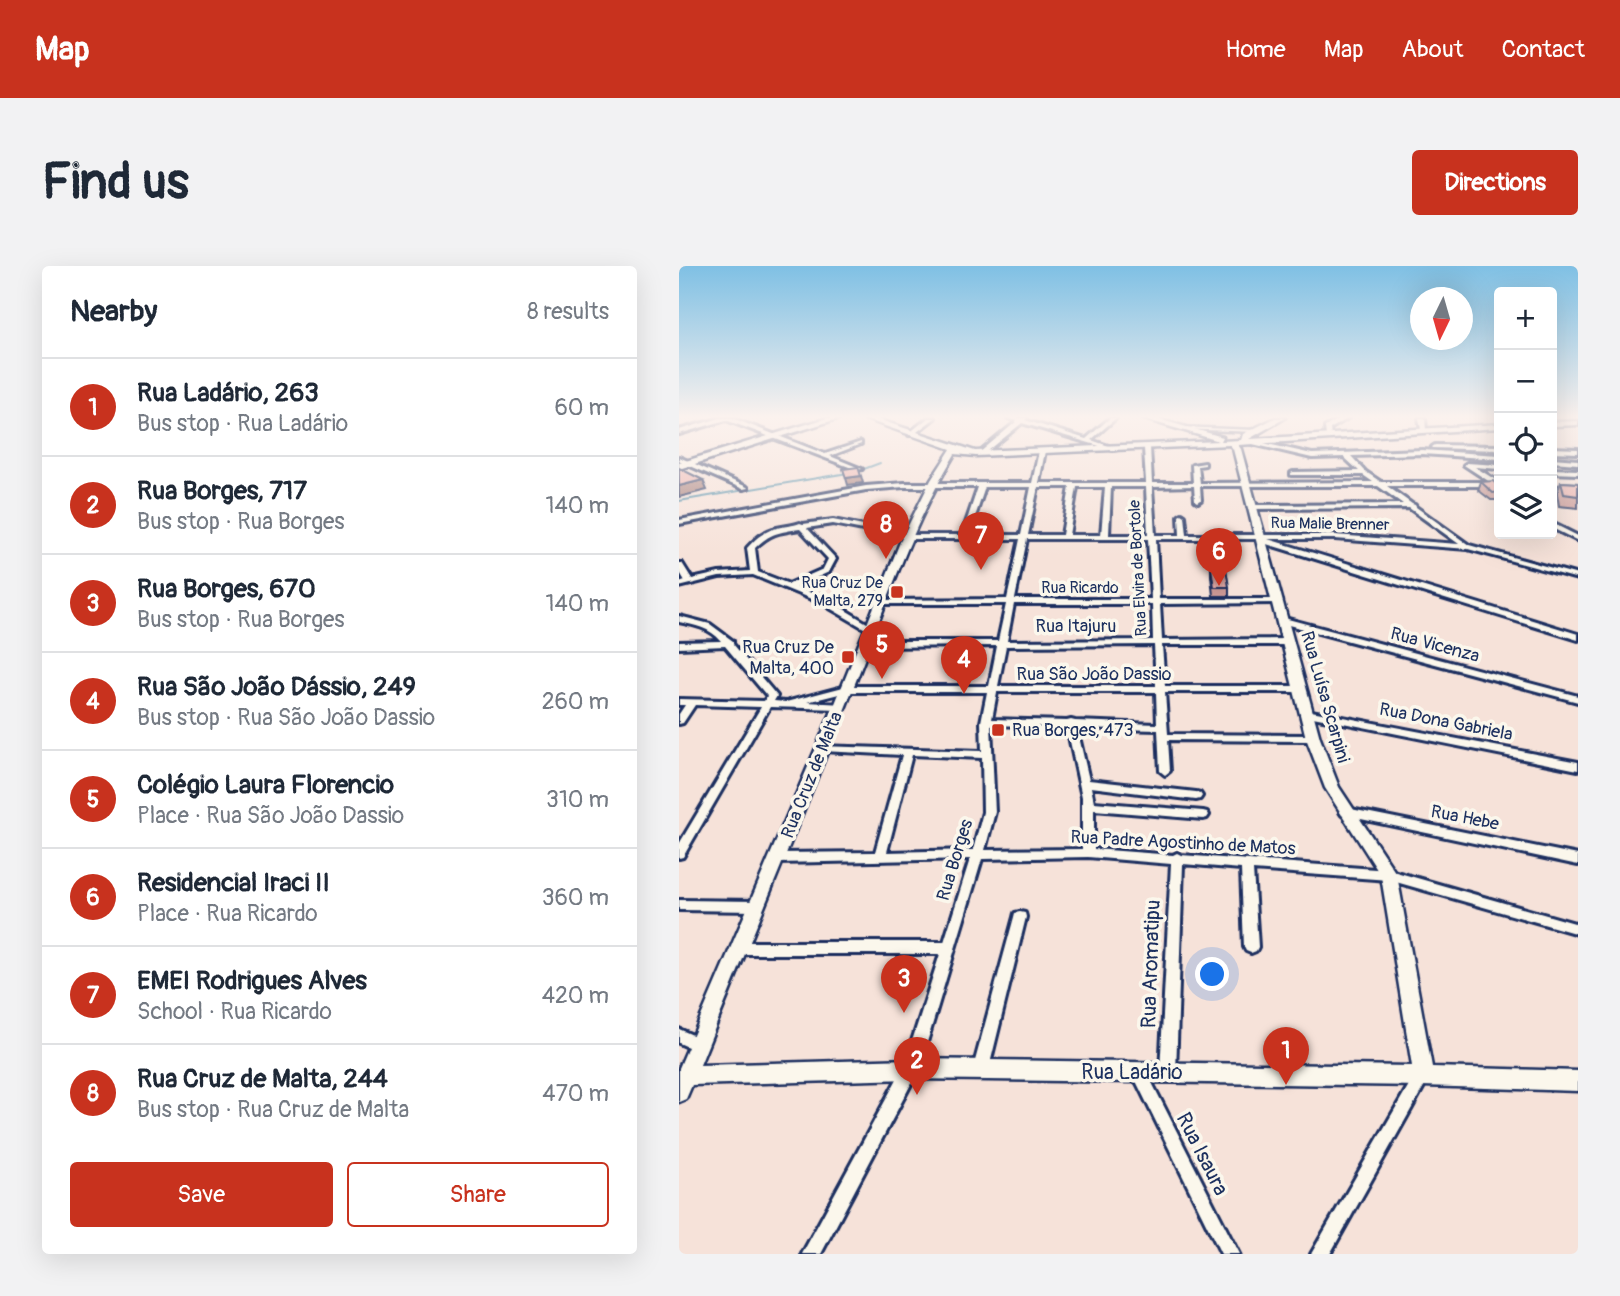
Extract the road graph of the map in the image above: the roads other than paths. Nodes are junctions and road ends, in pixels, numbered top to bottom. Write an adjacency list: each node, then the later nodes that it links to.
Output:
1 (685, 464): 26 (street)
2 (846, 464): 10 (street)
3 (948, 464): 18 (street, Rua Cruz de Malta)
4 (1040, 464): 20 (street, Rua Borges)
5 (1147, 464): 23 (street, Rua Elvira de Bortole)
6 (1203, 464): 16 (street)
7 (1240, 464): 17 (street, Rua Luísa Scarpini)
8 (1355, 464): 13 (street)
9 (1494, 467): 15 (street)
10 (859, 469)
11 (1557, 471): 12 (street)
12 (1578, 472)
13 (1364, 473): 14 (street); 24 (street)
14 (1293, 474)
15 (1494, 482)
16 (1196, 484): 17 (street); 23 (street); 29 (street)
17 (1244, 484): 24 (street); 31 (street, Rua Luísa Scarpini)
18 (932, 485): 19 (street); 33 (street); 41 (street, Rua Cruz de Malta)
19 (982, 485): 20 (street); 42 (street)
20 (1036, 485): 21 (street); 36 (street, Rua Borges)
21 (1074, 485): 22 (street); 37 (street)
22 (1108, 485): 23 (street); 38 (street)
23 (1148, 485): 39 (street, Rua Elvira de Bortole)
24 (1381, 485): 25 (street); 30 (street)
25 (1494, 485)
26 (745, 488)
27 (1557, 489): 28 (street)
28 (1578, 491)
29 (1198, 500)
30 (1413, 506): 31 (street); 45 (street)
31 (1251, 507): 43 (street, Rua Luísa Scarpini)
32 (1182, 516): 40 (street)
33 (679, 522)
34 (800, 525): 41 (street, Rua Malie Brenner); 47 (street); 51 (street)
35 (1557, 528): 44 (street)
36 (1024, 536): 37 (street, Rua Malie Brenner); 42 (street, Rua Malie Brenner); 55 (street, Rua Borges)
37 (1065, 536): 38 (street, Rua Malie Brenner)
38 (1105, 536): 39 (street, Rua Malie Brenner)
39 (1151, 536): 40 (street, Rua Malie Brenner); 52 (street, Rua Elvira de Bortole)
40 (1184, 536): 43 (street, Rua Malie Brenner)
41 (909, 537): 42 (street, Rua Malie Brenner); 54 (street, Rua Cruz de Malta)
42 (965, 537)
43 (1261, 538): 45 (street, Rua Malie Brenner); 53 (street, Rua Luísa Scarpini); 59 (street)
44 (1578, 539)
45 (1468, 547): 48 (street, Rua Malie Brenner)
46 (679, 565): 49 (street)
47 (754, 573): 49 (street); 51 (street)
48 (1578, 577)
49 (690, 582): 50 (street)
50 (679, 585)
51 (789, 587): 58 (street)
52 (1154, 601): 53 (street, Rua Ricardo); 55 (street, Rua Ricardo); 61 (street, Rua Elvira de Bortole)
53 (1278, 601): 57 (street, Rua Luísa Scarpini)
54 (881, 602): 55 (street, Rua Ricardo); 58 (street, Rua Cruz de Malta)
55 (1012, 602): 60 (street, Rua Borges)
56 (679, 619): 63 (street)
57 (1284, 621): 62 (street, Rua Luísa Scarpini); 70 (street, Rua Vicenza)
58 (869, 628): 64 (street, Rua Cruz de Malta)
59 (1578, 637)
60 (1003, 642): 61 (street, Rua Itajuru); 64 (street, Rua Itajuru); 66 (street, Rua Borges)
61 (1156, 642): 62 (street, Rua Itajuru); 69 (street, Rua Elvira de Bortole)
62 (1289, 642): 67 (street, Rua Luísa Scarpini)
63 (730, 643): 65 (street); 73 (street)
64 (864, 644): 68 (street, Rua Cruz de Malta)
65 (679, 645)
66 (992, 689): 68 (street, Rua São João Dassio); 69 (street, Rua São João Dassio); 78 (street, Rua Borges)
67 (1300, 689): 69 (street, Rua São João Dassio); 76 (street, Rua Luísa Scarpini)
68 (847, 690): 74 (street, Rua São João Dassio); 75 (street, Rua Cruz de Malta)
69 (1159, 690): 80 (street, Rua Elvira de Bortole)
70 (1578, 699)
71 (679, 702): 72 (street)
72 (692, 702): 73 (street); 77 (street)
73 (768, 703): 74 (street); 93 (street)
74 (789, 704): 75 (street)
75 (840, 706): 82 (street, Rua Cruz de Malta)
76 (1307, 713): 81 (street, Rua Luísa Scarpini); 85 (street, Rua Dona Gabriela)
77 (679, 721)
78 (986, 722): 79 (street); 84 (street, Rua Borges)
79 (1071, 723): 80 (street); 87 (street)
80 (1162, 732): 81 (street); 86 (street, Rua Elvira de Bortole)
81 (1313, 738): 90 (street, Rua Luísa Scarpini)
82 (822, 748): 83 (street); 96 (street, Rua Cruz de Malta)
83 (908, 752): 84 (street); 95 (street)
84 (986, 755): 94 (street, Rua Borges)
85 (1578, 766)
86 (1165, 771)
87 (1085, 783): 88 (street); 89 (street)
88 (1196, 796)
89 (1089, 806): 91 (street); 92 (street)
90 (1346, 812): 98 (street, Rua Hebe); 100 (street, Rua Luísa Scarpini)
91 (1203, 814)
92 (1088, 853): 94 (street, Rua Padre Agostinho de Matos); 97 (street, Rua Padre Agostinho de Matos)
93 (679, 854)
94 (978, 855): 95 (street, Rua Padre Agostinho de Matos); 107 (street, Rua Borges)
95 (880, 857): 96 (street, Rua Padre Agostinho de Matos)
96 (778, 858): 102 (street, Rua Cruz de Malta)
97 (1177, 858): 99 (street, Rua Padre Agostinho de Matos); 113 (street, Rua Aromatipu)
98 (1578, 860)
99 (1247, 864): 100 (street, Rua Padre Agostinho de Matos); 105 (street)
100 (1389, 875): 104 (street, Rua Padre Agostinho de Matos); 114 (street, Rua Luísa Scarpini)
101 (679, 905): 102 (street)
102 (757, 906): 106 (street, Rua Cruz de Malta)
103 (1020, 916): 111 (street)
104 (1578, 929)
105 (1251, 947)
106 (740, 948): 107 (street); 109 (street, Rua Cruz de Malta)
107 (948, 948): 110 (street, Rua Borges)
108 (679, 1036): 109 (street)
109 (699, 1045): 116 (street, Rua Cruz de Malta)
110 (911, 1069): 111 (street, Rua Ladário); 116 (street, Rua Ladário); 117 (street, Rua Borges)
111 (980, 1072): 112 (street, Rua Ladário)
112 (1139, 1072): 113 (street, Rua Ladário); 118 (street, Rua Isaura)
113 (1168, 1072): 114 (street, Rua Ladário)
114 (1422, 1076): 115 (street, Rua Ladário); 119 (street)
115 (1578, 1081)
116 (683, 1083)
117 (811, 1254)
118 (1230, 1254)
119 (1320, 1254)

